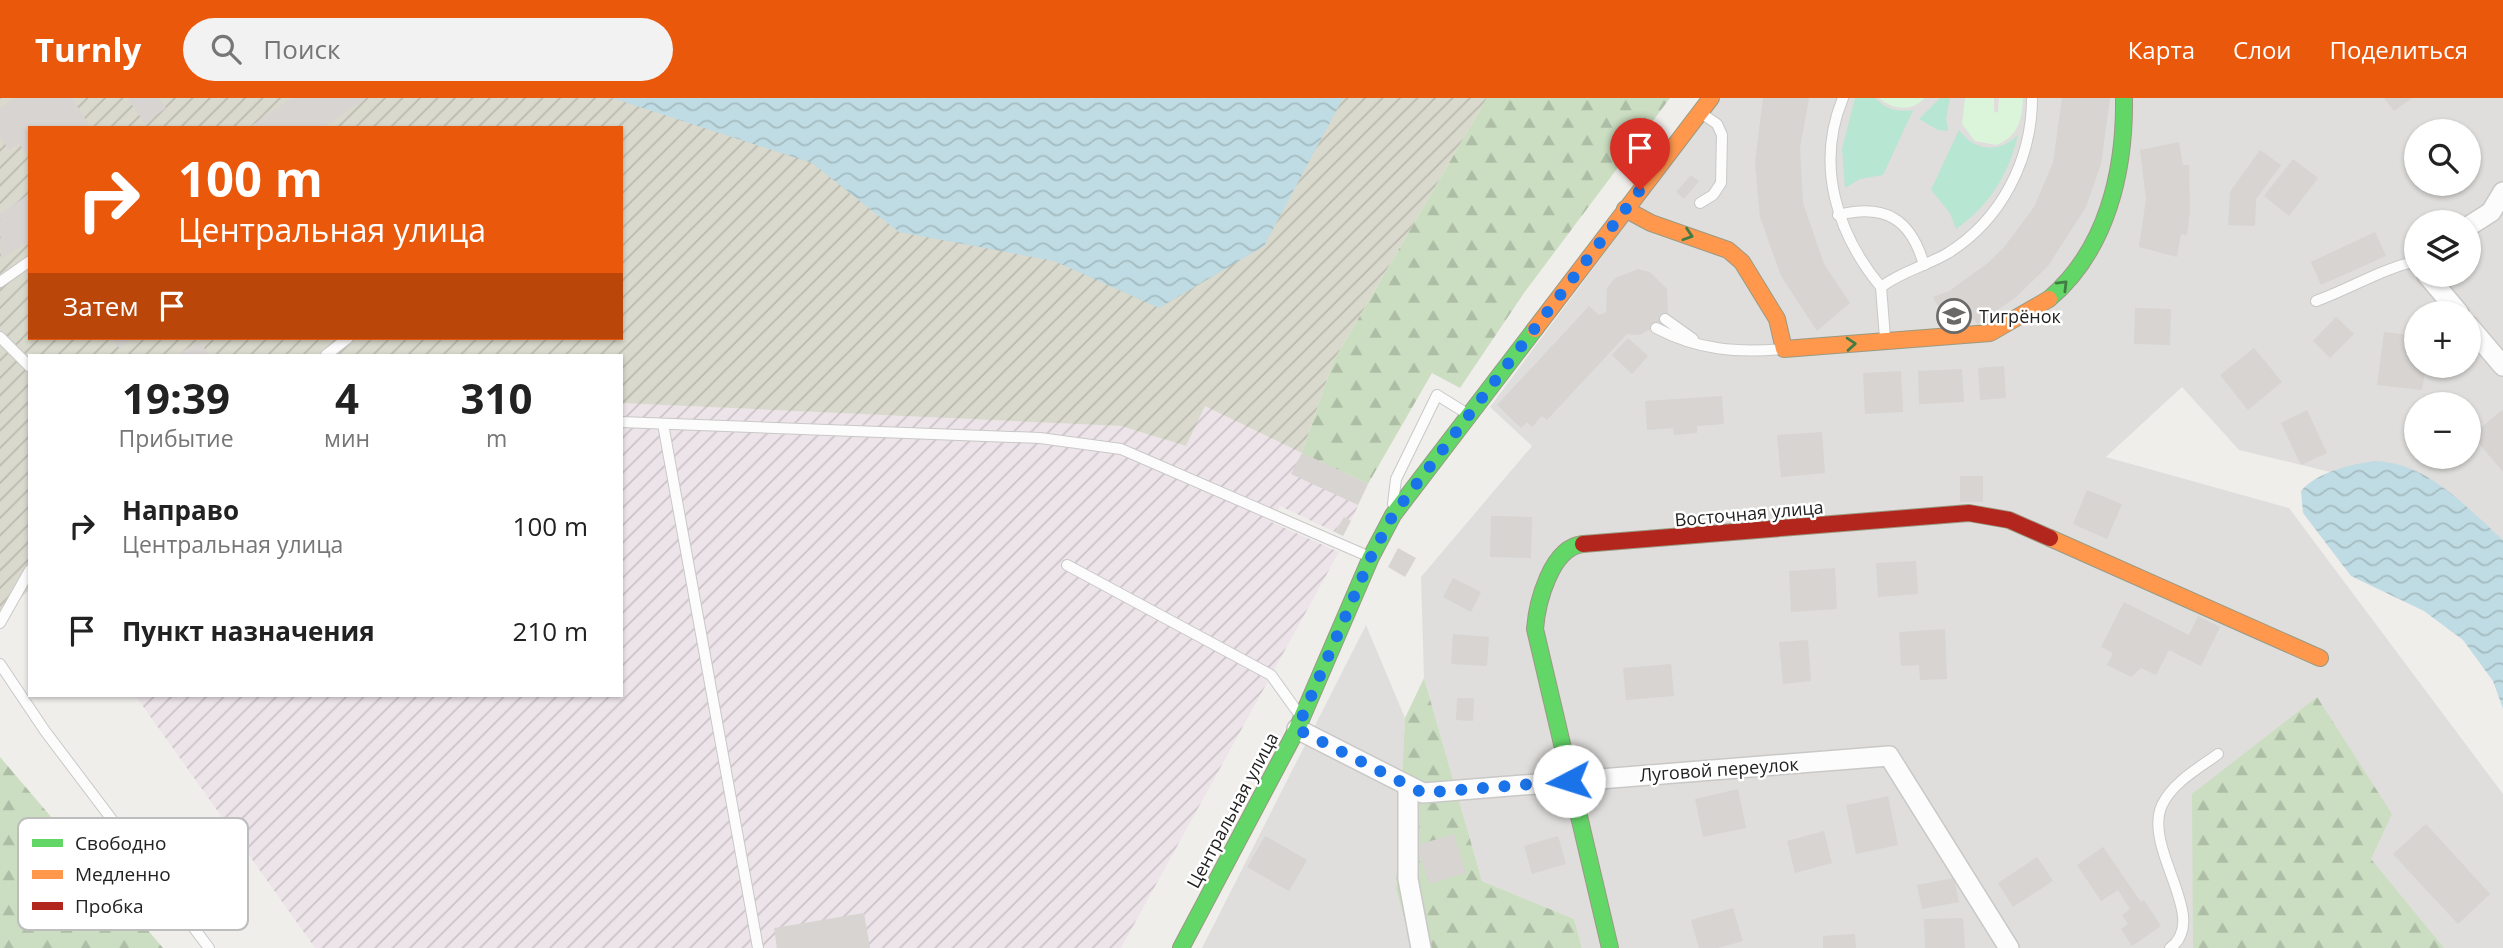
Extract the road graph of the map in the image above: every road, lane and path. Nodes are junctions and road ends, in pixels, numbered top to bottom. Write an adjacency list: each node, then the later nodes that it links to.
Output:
1 (1711, 98): 5 (street, Центральная улица)
2 (1843, 98): 9 (lane)
3 (2032, 98): 13 (lane)
4 (2124, 98): 24 (street, one-way to 4)
5 (1701, 113): 7 (lane); 8 (street, Центральная улица)
6 (2503, 192): 10 (street)
7 (1700, 203)
8 (1625, 209): 26 (street, one-way to 26); 30 (street, Центральная улица)
9 (1838, 215): 13 (lane); 15 (lane)
10 (2481, 218)
11 (28, 262): 14 (lane)
12 (2404, 264): 17 (lane)
13 (1924, 265): 15 (lane)
14 (0, 282)
15 (1881, 287): 24 (lane)
16 (2437, 287): 18 (street)
17 (2316, 301)
18 (2449, 301)
19 (1664, 319): 25 (lane)
20 (1656, 328): 25 (lane)
21 (0, 337): 28 (lane)
22 (346, 340): 27 (lane)
23 (2481, 340): 29 (street)
24 (1885, 342): 26 (street, one-way to 24)
25 (1713, 348): 26 (lane)
26 (1784, 349)
27 (328, 354)
28 (28, 365)
29 (2503, 366)
30 (1468, 414): 33 (street, Центральная улица); 33 (lane)
31 (623, 422): 32 (lane)
32 (663, 424): 34 (lane); 47 (lane)
33 (1393, 515): 34 (street, Центральная улица)
34 (1371, 557): 40 (street, Центральная улица)
35 (1067, 565): 40 (lane)
36 (28, 574): 37 (lane)
37 (0, 623)
38 (2320, 659): 42 (street, Восточная улица)
39 (0, 664): 44 (lane)
40 (1299, 723): 43 (street, Луговой переулок); 48 (street, Центральная улица)
41 (2218, 754): 52 (lane)
42 (1569, 781): 43 (street, Луговой переулок); 50 (street, Восточная улица); 51 (street, Луговой переулок)
43 (1408, 786): 49 (street)
44 (111, 818)
45 (195, 930): 46 (lane)
46 (209, 948)
47 (758, 948)
48 (1181, 948)
49 (1421, 948)
50 (1610, 948)
51 (2009, 948)
52 (2170, 948)

